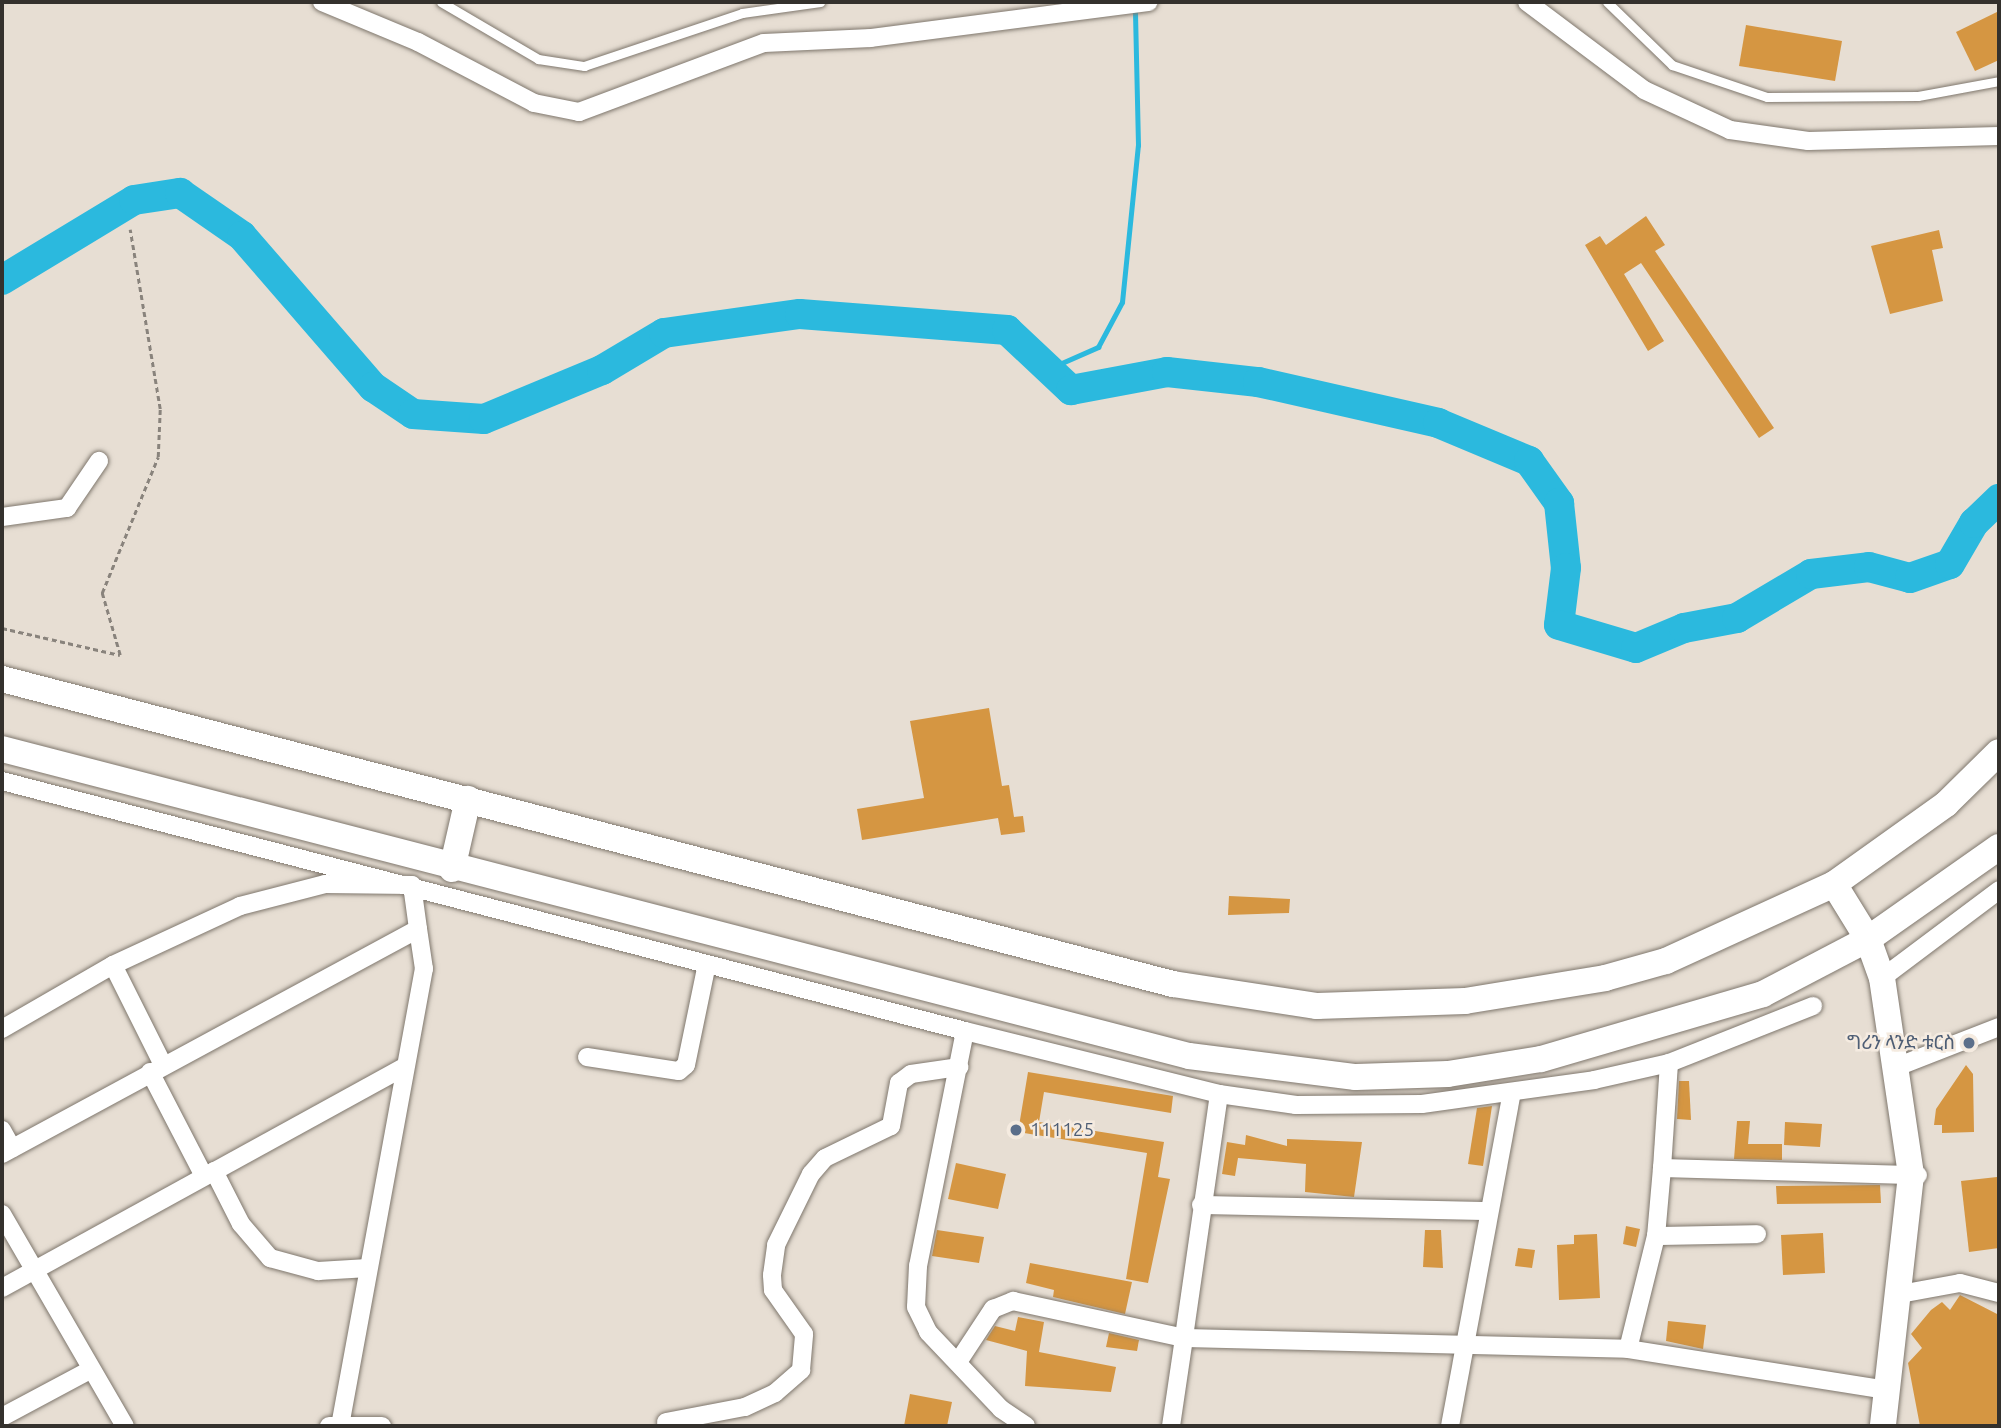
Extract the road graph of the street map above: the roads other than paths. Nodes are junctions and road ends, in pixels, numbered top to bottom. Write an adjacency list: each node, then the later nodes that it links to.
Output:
1 (322, 2): 4 (street)
2 (441, 2): 3 (lane)
3 (820, 2)
4 (1149, 2)
5 (1527, 2): 8 (street)
6 (1607, 2): 7 (lane)
7 (1999, 81)
8 (1999, 136)
9 (99, 461): 10 (street)
10 (2, 517)
11 (2, 679): 15 (main road)
12 (2, 749): 17 (main road)
13 (1999, 752): 18 (main road)
14 (2, 781): 19 (street)
15 (468, 799): 17 (main road); 18 (main road)
16 (1999, 847): 22 (main road)
17 (452, 869): 22 (main road)
18 (1834, 884): 22 (main road)
19 (412, 885): 21 (street); 23 (street); 24 (street)
20 (1999, 890): 25 (street)
21 (418, 929): 34 (street); 35 (street)
22 (1868, 939): 25 (main road)
23 (707, 964): 29 (street); 30 (street)
24 (113, 965): 28 (street); 35 (street)
25 (1882, 978): 32 (main road)
26 (1814, 1006): 31 (street)
27 (1999, 1027): 32 (street)
28 (2, 1029)
29 (965, 1031): 33 (street); 37 (street)
30 (587, 1057)
31 (1669, 1063): 36 (street); 40 (street)
32 (1899, 1066): 42 (main road)
33 (959, 1067): 56 (street); 60 (street)
34 (404, 1068): 41 (street); 48 (street)
35 (157, 1069): 39 (street); 41 (street)
36 (1511, 1093): 37 (street); 44 (street)
37 (1220, 1094): 43 (street)
38 (2, 1130): 39 (street)
39 (7, 1151)
40 (1662, 1168): 42 (street); 47 (street)
41 (209, 1173): 48 (street); 49 (street)
42 (1914, 1175): 52 (main road)
43 (1201, 1205): 44 (street); 53 (street)
44 (1486, 1211): 54 (street)
45 (2, 1214): 49 (street)
46 (1756, 1234): 47 (street)
47 (1656, 1236): 55 (street)
48 (368, 1268): 62 (street)
49 (34, 1272): 50 (street); 57 (street)
50 (2, 1288)
51 (1999, 1293): 52 (street)
52 (1900, 1294): 58 (main road)
53 (1184, 1338): 54 (street); 56 (street); 65 (street)
54 (1461, 1347): 55 (street); 66 (street)
55 (1628, 1349): 58 (street)
56 (958, 1362): 64 (street)
57 (90, 1370): 59 (street); 61 (street)
58 (1886, 1390): 67 (main road)
59 (2, 1417)
60 (666, 1422)
61 (125, 1426)
62 (336, 1426): 63 (street)
63 (382, 1426)
64 (1026, 1426)
65 (1171, 1426)
66 (1450, 1426)
67 (1883, 1426)

